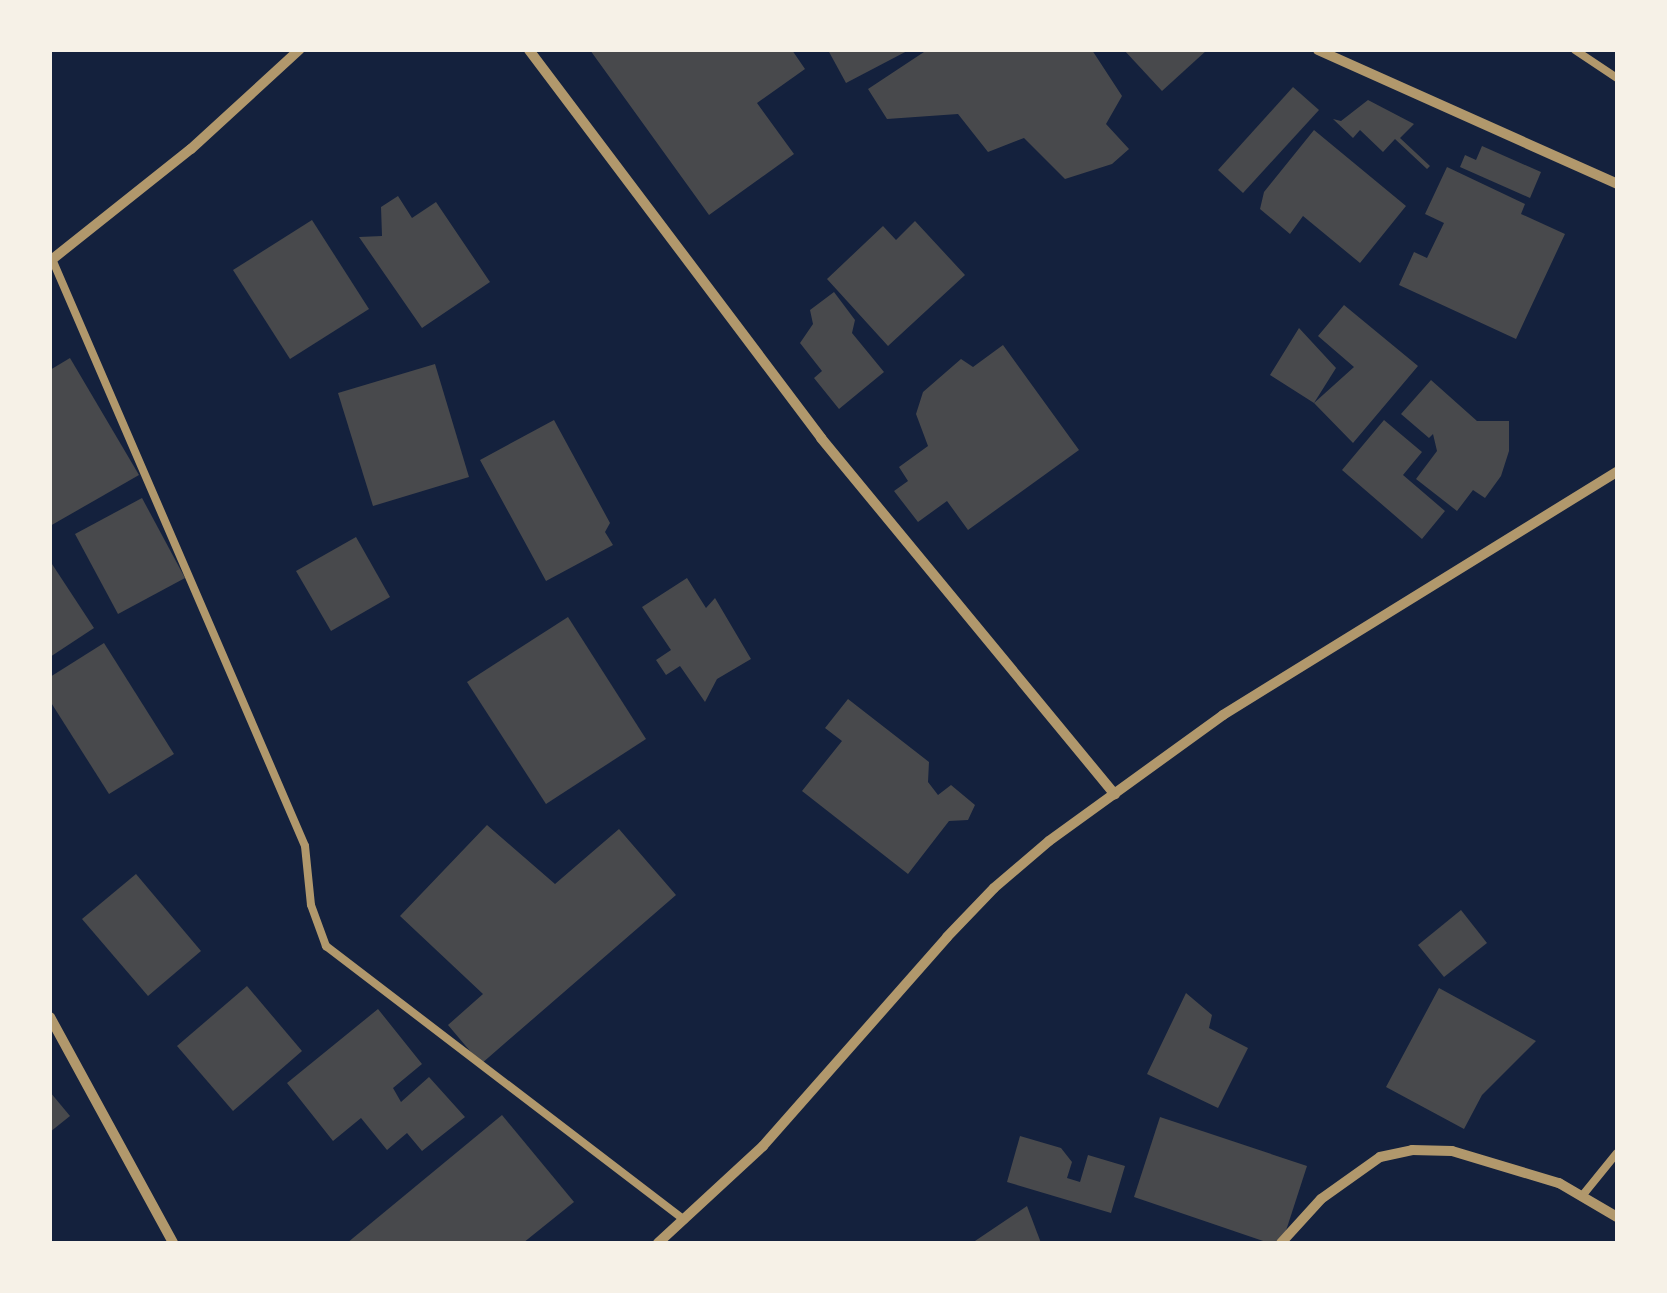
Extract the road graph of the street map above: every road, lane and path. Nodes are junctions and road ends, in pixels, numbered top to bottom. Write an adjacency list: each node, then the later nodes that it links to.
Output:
1 (299, 50): 7 (street)
2 (529, 50): 9 (street)
3 (1318, 50): 6 (street)
4 (1575, 50): 5 (lane)
5 (1617, 78)
6 (1617, 184)
7 (51, 260): 14 (lane)
8 (1617, 472): 9 (street)
9 (1115, 795): 14 (street)
10 (50, 1017): 15 (street)
11 (1617, 1153): 12 (lane)
12 (1582, 1196): 13 (street); 17 (street)
13 (1617, 1216)
14 (684, 1220): 16 (street)
15 (173, 1243)
16 (658, 1243)
17 (1281, 1243)

